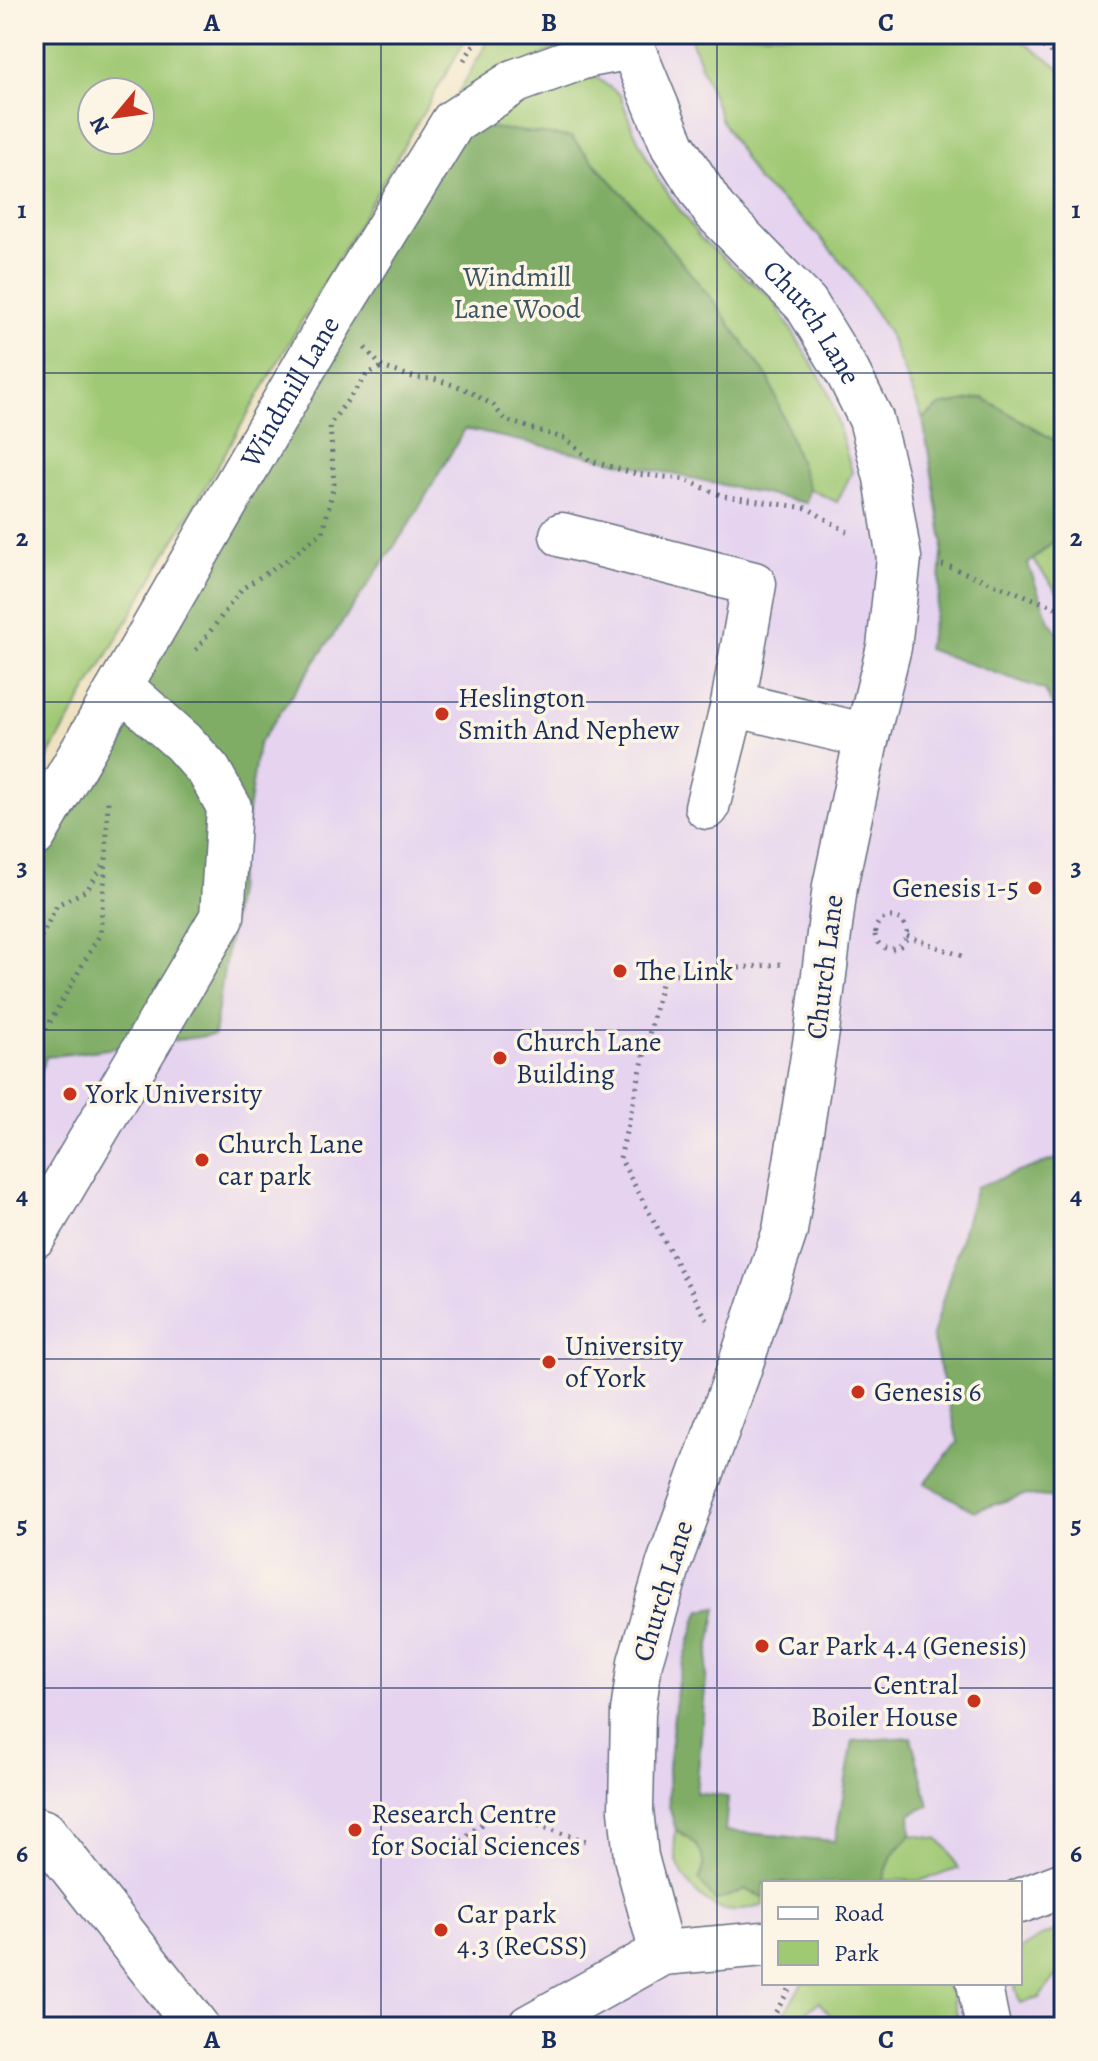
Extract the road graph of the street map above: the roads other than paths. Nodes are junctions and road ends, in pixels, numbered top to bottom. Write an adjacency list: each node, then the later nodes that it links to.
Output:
1 (631, 41): 3 (street, Windmill Lane); 5 (street, Church Lane)
2 (562, 535): 4 (street)
3 (115, 695): 7 (street, Windmill Lane); 8 (street)
4 (733, 704): 5 (street); 6 (street)
5 (867, 736): 13 (street, Church Lane)
6 (707, 807)
7 (34, 835)
8 (34, 1236)
9 (34, 1829): 15 (street)
10 (1064, 1884): 11 (street)
11 (1022, 1900)
12 (762, 1944): 13 (street)
13 (662, 1953): 16 (street)
14 (979, 1985): 17 (street)
15 (197, 2027)
16 (529, 2027)
17 (988, 2027)

